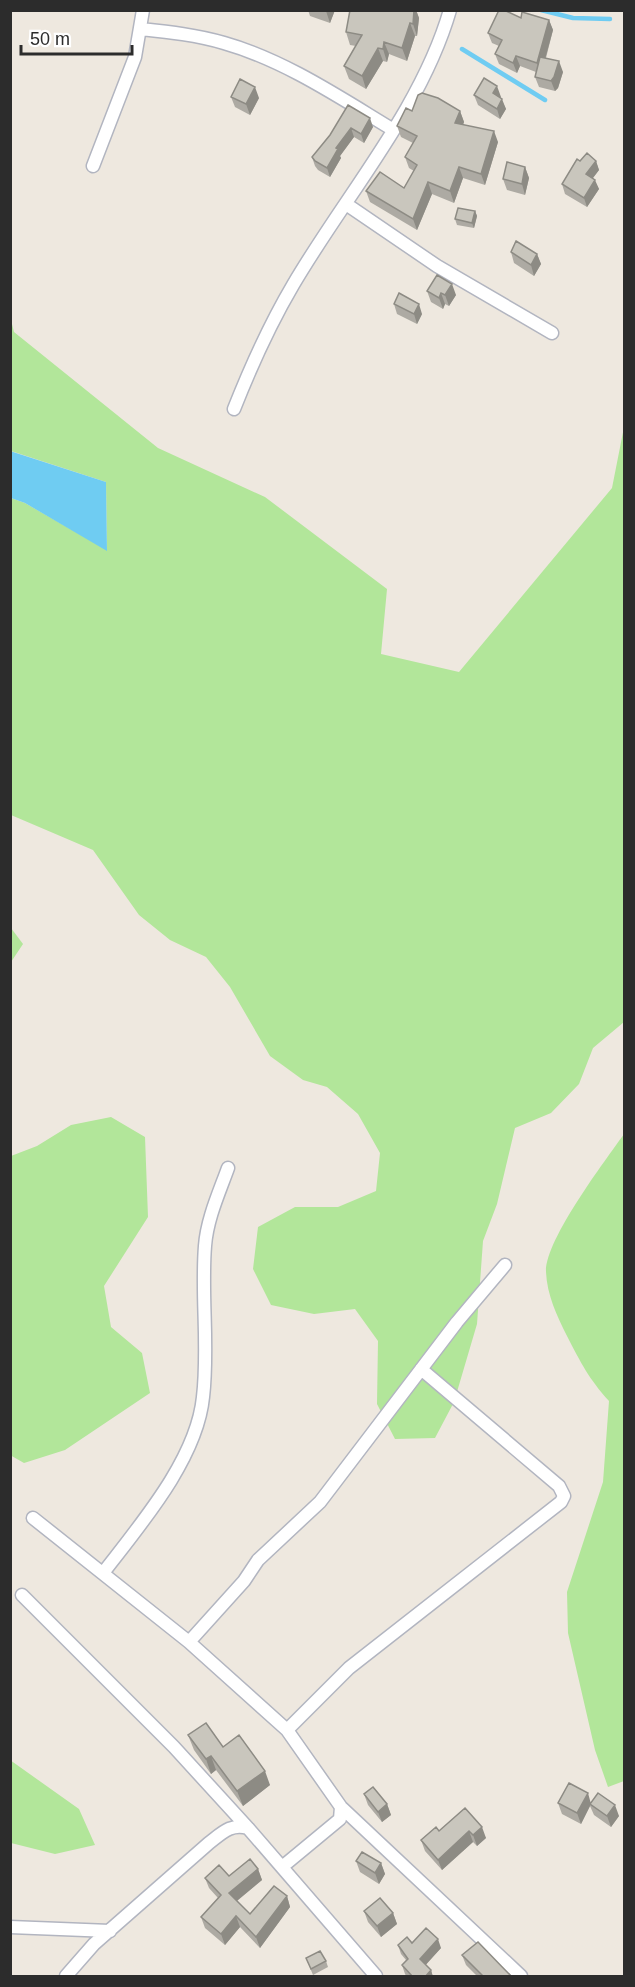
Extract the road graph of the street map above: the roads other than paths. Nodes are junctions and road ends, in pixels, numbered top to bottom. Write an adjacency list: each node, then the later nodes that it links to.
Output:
1 (143, 10): 3 (street)
2 (450, 10): 4 (street)
3 (141, 29): 4 (street); 5 (street)
4 (392, 129): 6 (street)
5 (93, 166)
6 (346, 204): 7 (street); 8 (street)
7 (552, 333)
8 (234, 409)
9 (228, 1168): 13 (street)
10 (505, 1265): 11 (street)
11 (421, 1369): 15 (street); 16 (street)
12 (33, 1518): 13 (street)
13 (103, 1573): 15 (street)
14 (22, 1595): 18 (street)
15 (189, 1642): 16 (street)
16 (286, 1730): 17 (street)
17 (341, 1807): 19 (street); 24 (street)
18 (248, 1828): 19 (street); 21 (street)
19 (282, 1867): 23 (street)
20 (10, 1927): 21 (street)
21 (110, 1931): 22 (street)
22 (66, 1977)
23 (376, 1977)
24 (521, 1977)

